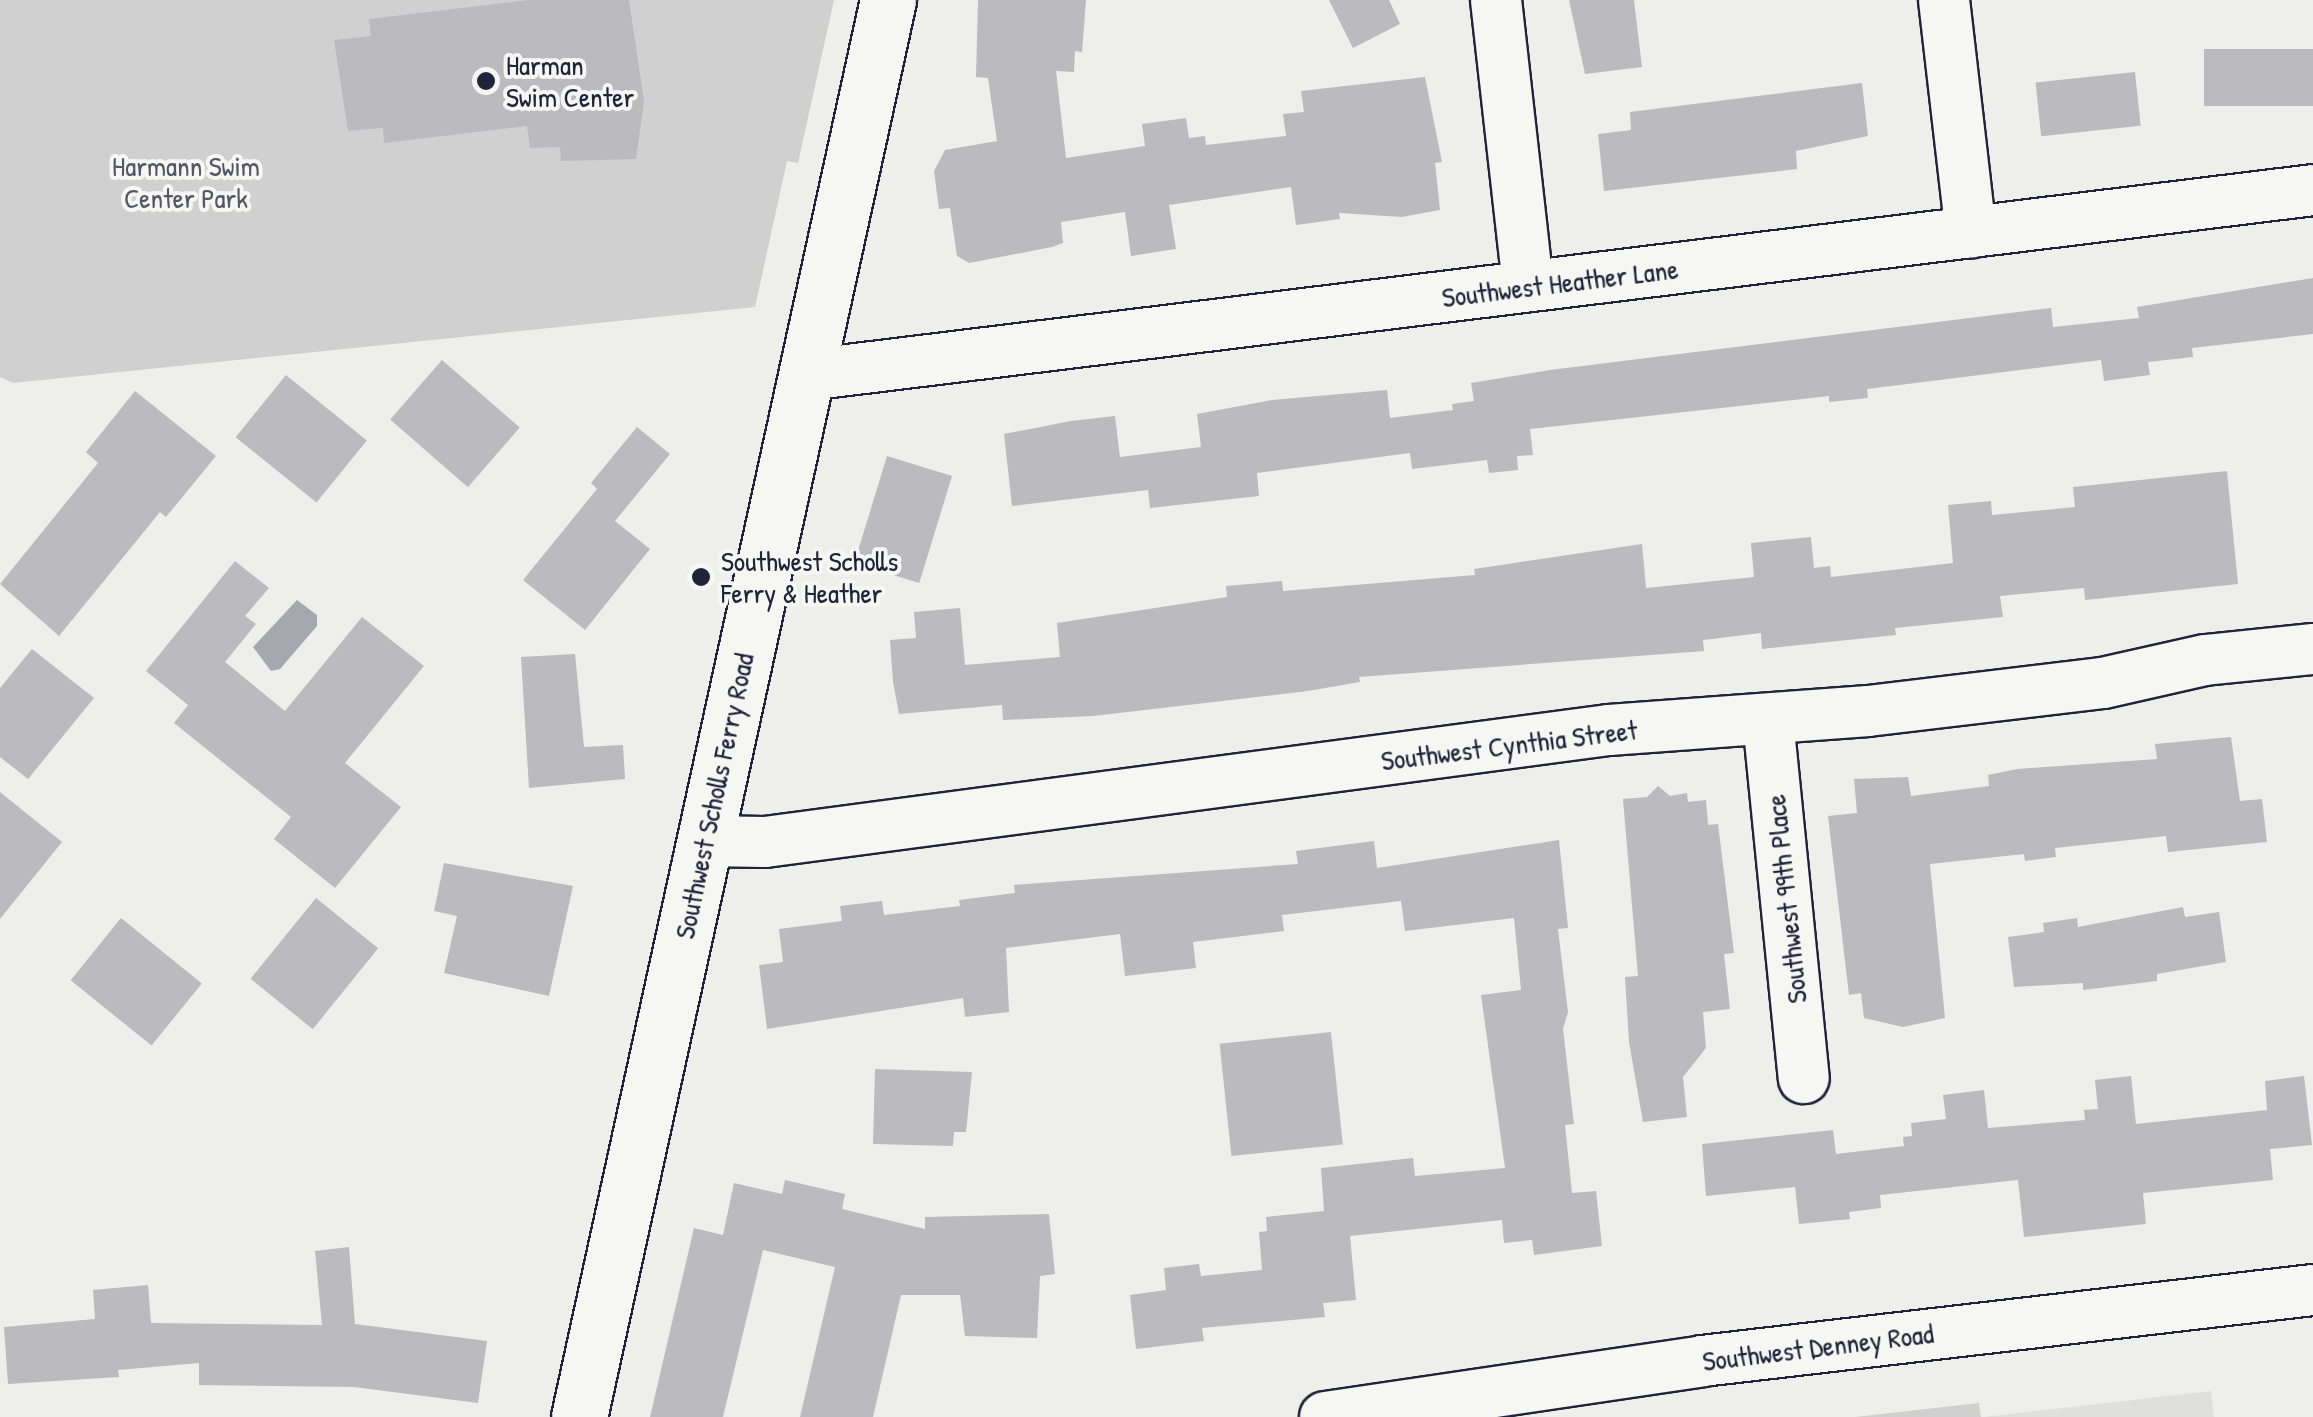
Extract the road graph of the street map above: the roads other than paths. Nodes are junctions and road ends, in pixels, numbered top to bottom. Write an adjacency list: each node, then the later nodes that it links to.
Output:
1 (888, 0): 7 (main road, Southwest Scholls Ferry Road)
2 (1496, 0): 6 (street)
3 (1944, 0): 5 (street)
4 (2313, 190): 5 (street, Southwest Heather Lane)
5 (1972, 232): 6 (street, Southwest Heather Lane)
6 (1528, 286): 7 (street, Southwest Heather Lane)
7 (807, 375): 10 (main road, Southwest Scholls Ferry Road)
8 (2313, 649): 9 (street, Southwest Cynthia Street)
9 (1768, 720): 10 (street, Southwest Cynthia Street); 11 (street, Southwest 99th Place)
10 (704, 841): 14 (main road, Southwest Scholls Ferry Road)
11 (1804, 1078)
12 (2313, 1290): 13 (street, Southwest Denney Road)
13 (1425, 1408): 15 (street, Southwest Denney Road)
14 (579, 1417)
15 (1325, 1417)

